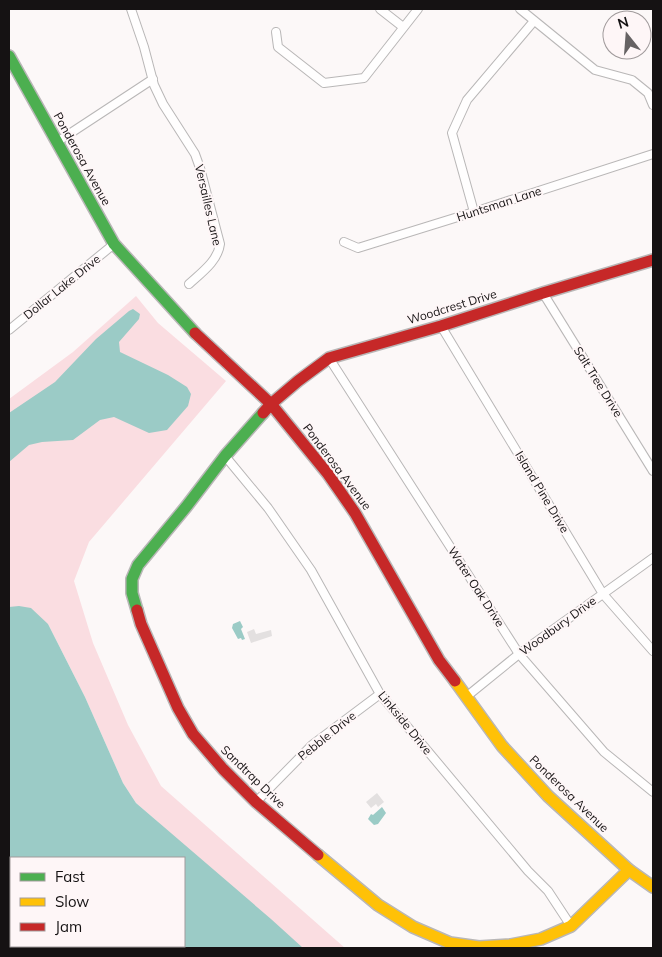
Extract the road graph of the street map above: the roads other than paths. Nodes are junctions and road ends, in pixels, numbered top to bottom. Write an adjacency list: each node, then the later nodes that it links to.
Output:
1 (131, 9): 9 (street, Versailles Lane)
2 (380, 9): 6 (street)
3 (418, 9): 6 (street)
4 (520, 9): 5 (street)
5 (534, 21): 10 (street); 13 (street)
6 (403, 27): 7 (street)
7 (276, 32)
8 (9, 56): 11 (street, Ponderosa Avenue)
9 (153, 79): 11 (street); 17 (street, Versailles Lane)
10 (653, 105)
11 (57, 142): 15 (street, Ponderosa Avenue)
12 (653, 154): 13 (street, Huntsman Lane)
13 (474, 212): 14 (street, Huntsman Lane)
14 (344, 242)
15 (114, 244): 20 (street, Dollar Lake Drive); 22 (street, Ponderosa Avenue)
16 (652, 262): 18 (street, Woodcrest Drive)
17 (189, 284)
18 (543, 293): 19 (street, Woodcrest Drive); 24 (street, Salt Tree Drive)
19 (441, 326): 21 (street, Woodcrest Drive); 26 (street, Island Pine Drive)
20 (9, 330)
21 (329, 358): 22 (street, Woodcrest Drive); 28 (street, Water Oak Drive)
22 (271, 404): 23 (street, Sandtrap Drive); 30 (street, Ponderosa Avenue)
23 (225, 456): 29 (street, Linkside Drive); 32 (street, Sandtrap Drive)
24 (653, 471)
25 (653, 558): 26 (street, Woodbury Drive)
26 (603, 594): 27 (street, Island Pine Drive); 28 (street, Woodbury Drive)
27 (653, 650)
28 (520, 654): 30 (street, Woodbury Drive); 31 (street, Water Oak Drive)
29 (380, 694): 32 (street, Pebble Drive); 35 (street, Linkside Drive)
30 (466, 697): 33 (street, Ponderosa Avenue)
31 (653, 792)
32 (256, 802): 35 (street, Sandtrap Drive)
33 (629, 870): 34 (street, Ponderosa Avenue); 35 (street, Sandtrap Drive)
34 (653, 887)
35 (571, 926)

